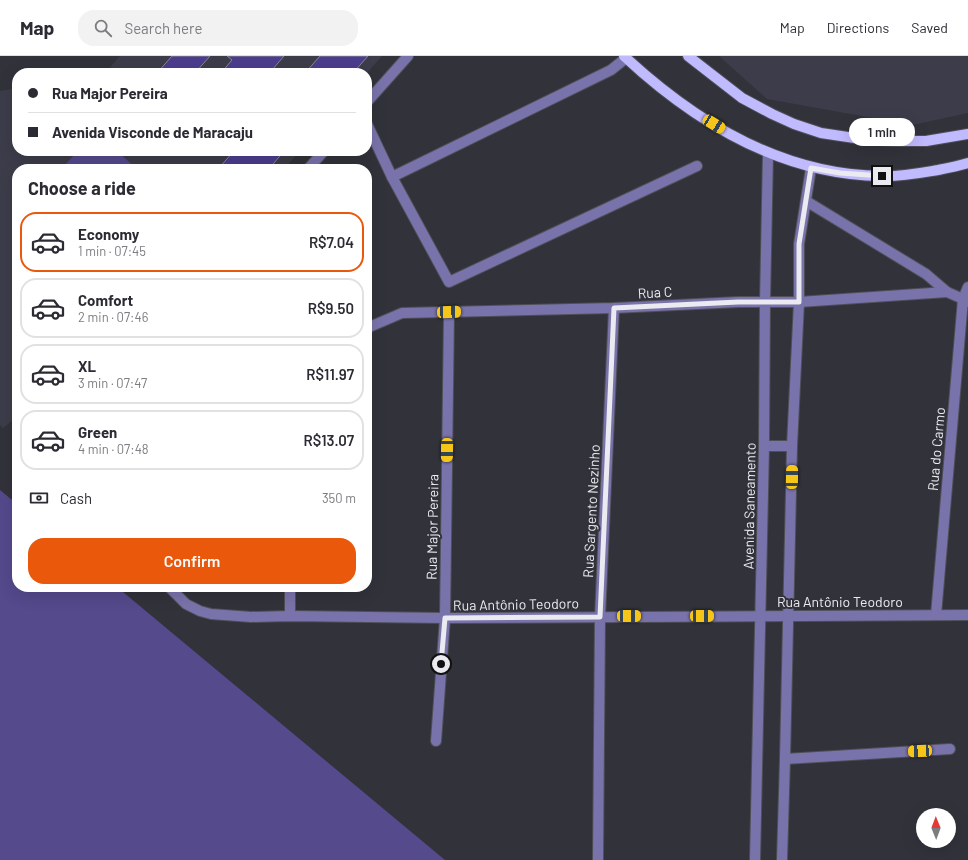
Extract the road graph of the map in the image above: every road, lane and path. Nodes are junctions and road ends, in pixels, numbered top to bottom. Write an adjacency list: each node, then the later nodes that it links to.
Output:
1 (408, 56): 4 (street)
2 (688, 56): 5 (main road)
3 (625, 57): 7 (main road); 13 (street)
4 (372, 96)
5 (968, 134)
6 (372, 135): 13 (street)
7 (768, 153): 12 (main road); 18 (street, Avenida Saneamento)
8 (320, 156): 10 (street)
9 (968, 163): 12 (main road)
10 (312, 164)
11 (697, 166): 13 (street)
12 (811, 168): 14 (street)
13 (392, 177)
14 (806, 201): 16 (street); 19 (street)
15 (968, 287): 17 (street, Rua do Carmo)
16 (947, 292): 17 (street); 19 (street, Rua C)
17 (966, 300): 30 (street, Rua do Carmo)
18 (765, 302): 19 (street, Rua C); 20 (street, Rua C); 23 (street, Avenida Saneamento)
19 (799, 302): 24 (street)
20 (614, 308): 21 (street, Rua C); 32 (street, Rua Sargento Nezinho)
21 (449, 312): 22 (street, Rua C); 33 (street, Rua Major Pereira)
22 (372, 326)
23 (764, 446): 24 (street); 28 (street, Avenida Saneamento)
24 (792, 446): 29 (street)
25 (174, 592): 31 (street, Rua Antônio Teodoro)
26 (290, 592): 31 (street)
27 (968, 614): 30 (street, Rua Antônio Teodoro)
28 (760, 615): 29 (street, Rua Antônio Teodoro); 32 (street, Rua Antônio Teodoro); 38 (street, Avenida Saneamento)
29 (789, 615): 30 (street, Rua Antônio Teodoro); 36 (street)
30 (936, 615)
31 (290, 616): 33 (street, Rua Antônio Teodoro)
32 (600, 617): 33 (street, Rua Antônio Teodoro); 37 (street, Rua Sargento Nezinho)
33 (445, 618): 34 (street, Rua Major Pereira)
34 (436, 741)
35 (950, 750): 36 (street)
36 (785, 759): 39 (street)
37 (598, 860)
38 (755, 860)
39 (782, 860)

